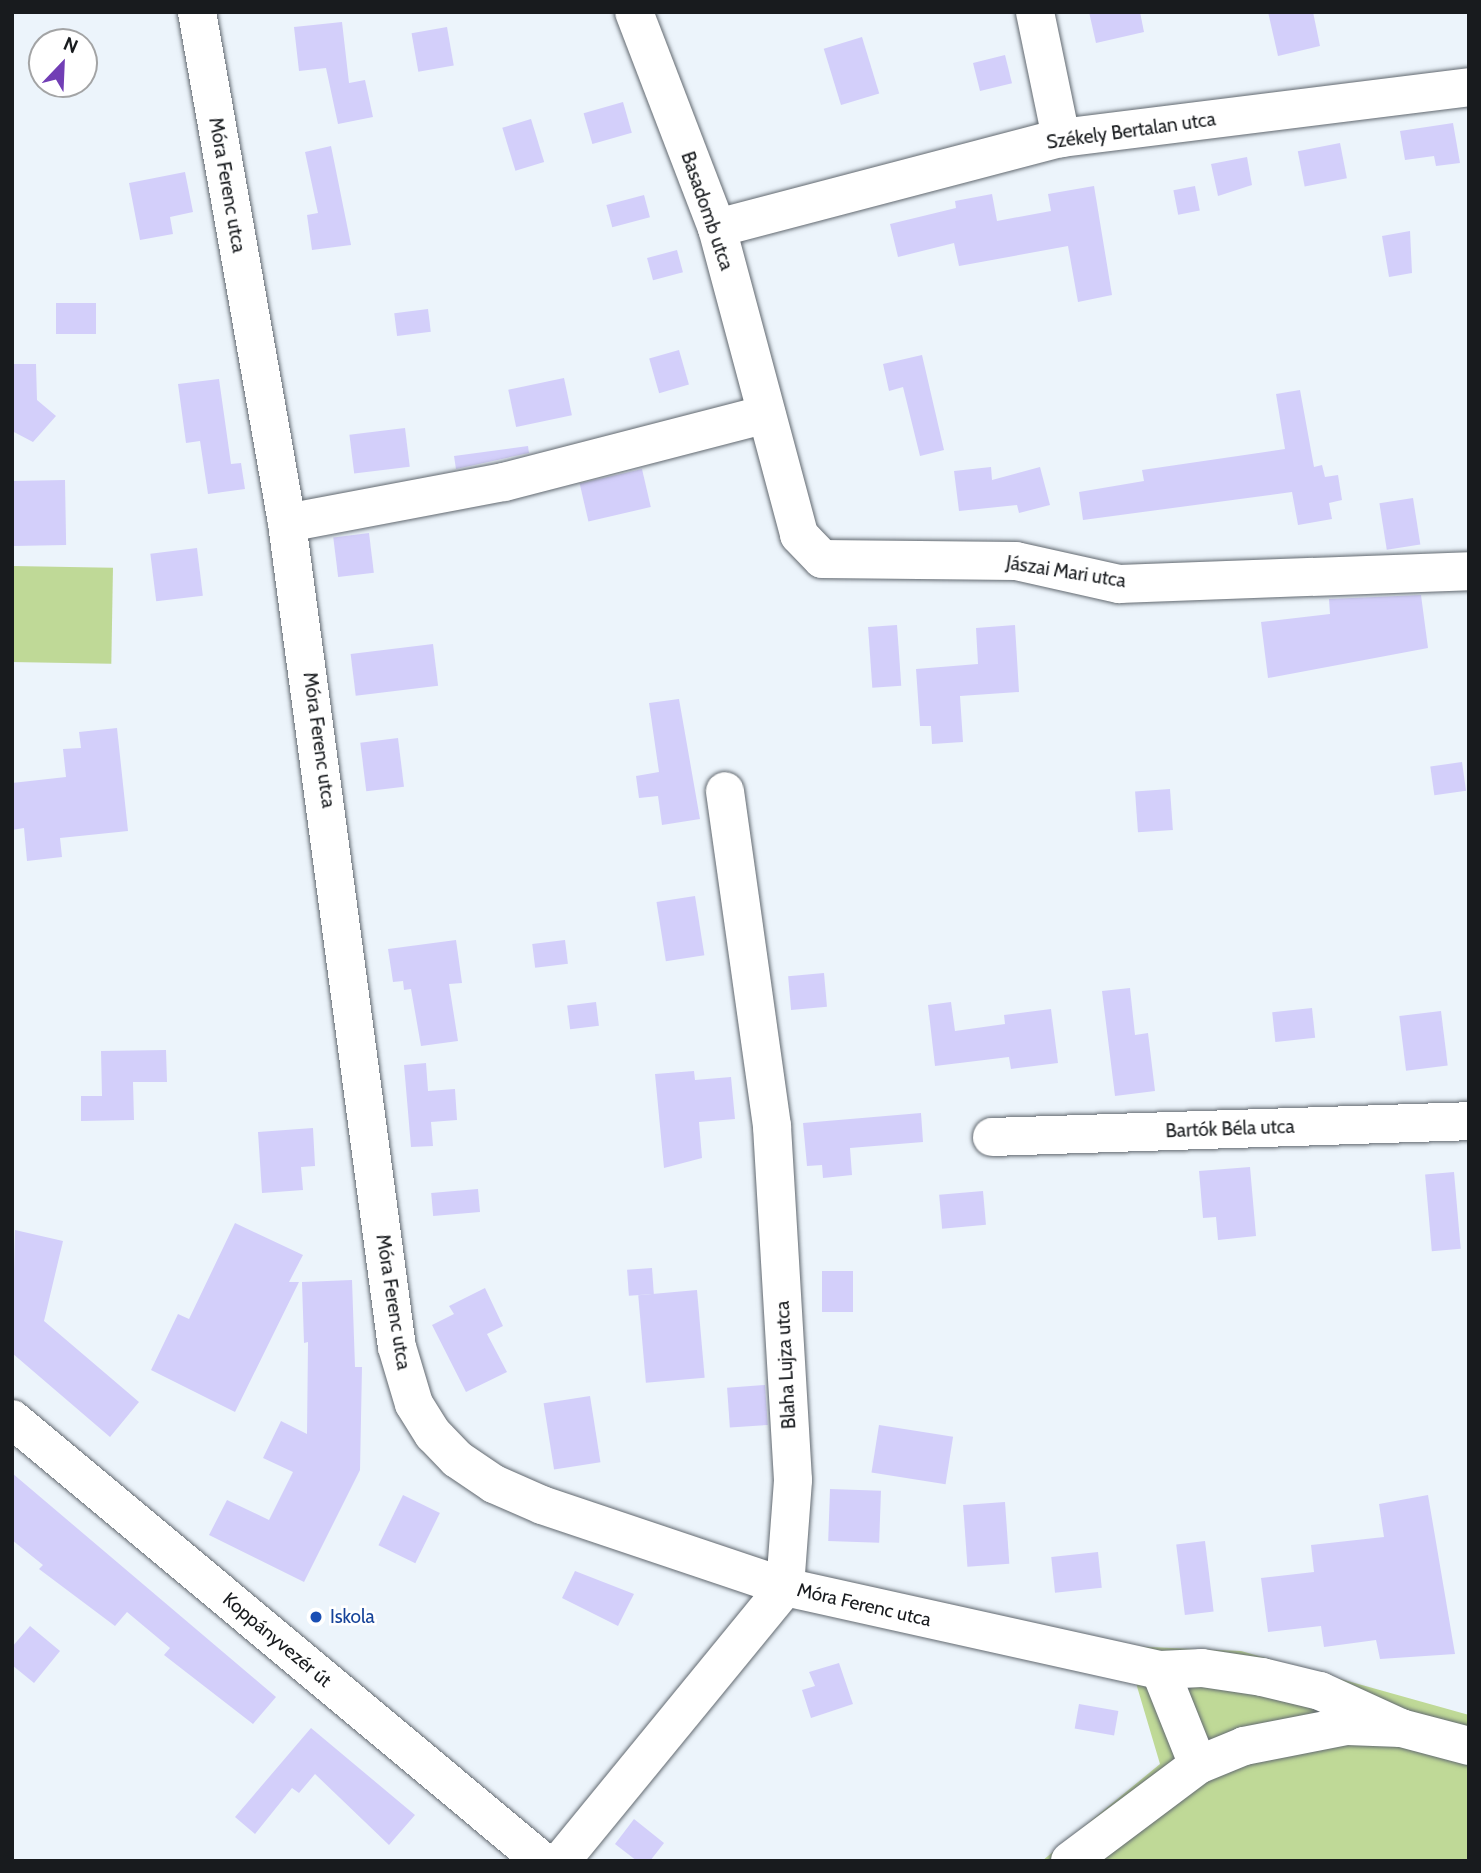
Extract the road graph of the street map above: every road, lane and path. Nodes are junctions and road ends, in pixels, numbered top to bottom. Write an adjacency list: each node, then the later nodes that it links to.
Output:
1 (197, 12): 8 (street, Móra Ferenc utca)
2 (634, 12): 6 (street, Basadomb utca)
3 (1035, 12): 5 (street)
4 (1469, 87): 5 (street, Székely Bertalan utca)
5 (1061, 138): 6 (street, Székely Bertalan utca)
6 (717, 228): 7 (street, Basadomb utca)
7 (766, 414): 8 (street); 9 (street, Jászai Mari utca)
8 (287, 523): 14 (street, Móra Ferenc utca)
9 (1469, 571)
10 (725, 791): 14 (street, Blaha Lujza utca)
11 (1469, 1121): 12 (street, Bartók Béla utca)
12 (992, 1137)
13 (12, 1419): 19 (street, Koppányvezér út)
14 (785, 1587): 15 (street, Móra Ferenc utca); 20 (street)
15 (1160, 1670): 16 (street, Móra Ferenc utca); 18 (street)
16 (1401, 1728): 17 (street); 18 (street)
17 (1469, 1746)
18 (1198, 1765): 21 (street)
19 (542, 1861)
20 (561, 1861)
21 (1070, 1861)

